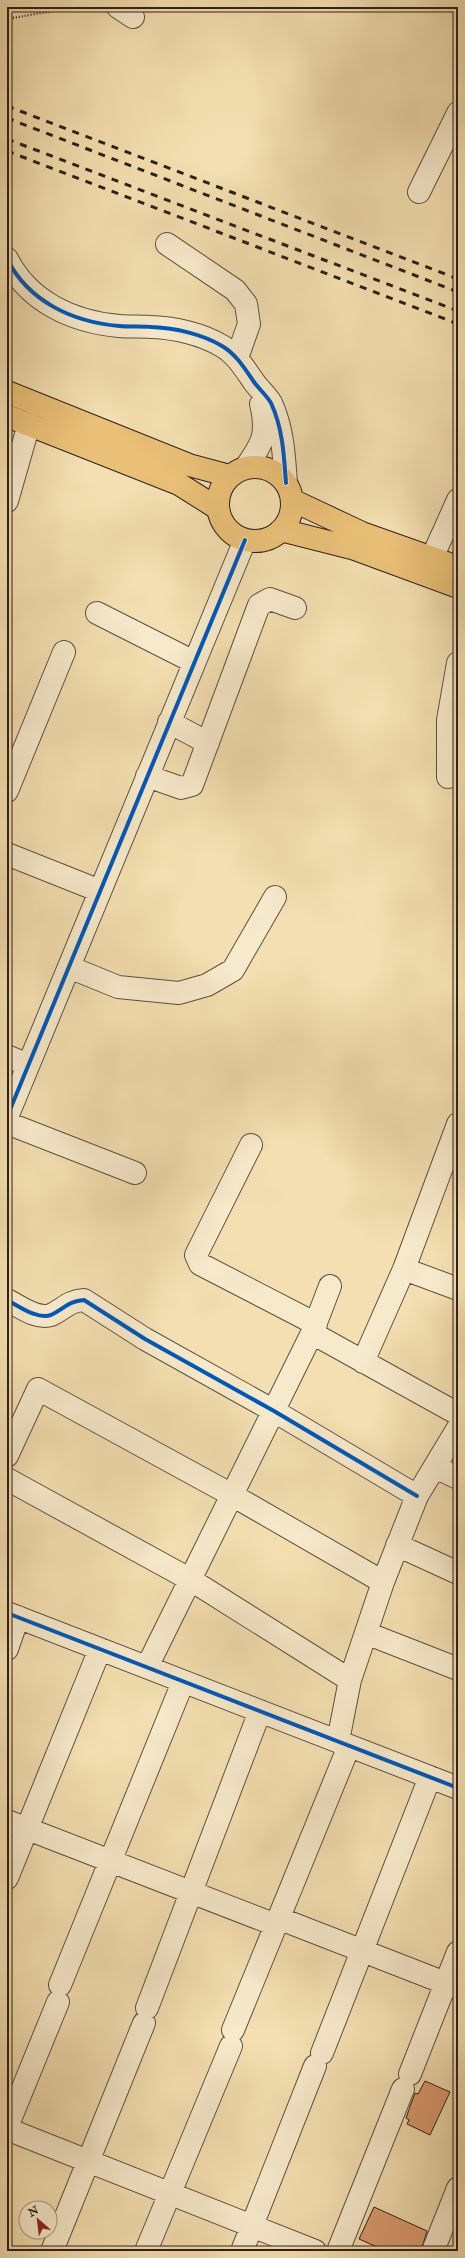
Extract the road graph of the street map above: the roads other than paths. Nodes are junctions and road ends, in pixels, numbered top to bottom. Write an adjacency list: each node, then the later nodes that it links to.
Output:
1 (458, 113): 2 (street)
2 (420, 192)
3 (167, 244): 5 (street)
4 (7, 259): 5 (street)
5 (237, 358): 6 (street)
6 (258, 387): 10 (street); 11 (street)
7 (7, 392): 10 (highway)
8 (7, 416): 9 (highway)
9 (29, 424): 13 (street); 14 (highway)
10 (238, 472): 11 (highway); 14 (highway)
11 (289, 492): 15 (highway); 17 (highway)
12 (458, 500): 17 (street)
13 (7, 501)
14 (217, 508): 16 (highway)
15 (281, 530): 16 (highway); 19 (highway)
16 (245, 540): 23 (street)
17 (432, 558): 18 (highway)
18 (458, 567)
19 (458, 588)
20 (295, 608): 26 (street)
21 (97, 613): 23 (street)
22 (64, 652): 29 (street)
23 (194, 662): 25 (street)
24 (458, 663): 28 (street)
25 (169, 722): 26 (street); 27 (street)
26 (208, 743): 27 (street)
27 (147, 776): 31 (street)
28 (448, 778)
29 (7, 791)
30 (7, 854): 31 (street)
31 (100, 891): 33 (street)
32 (275, 897): 33 (street)
33 (69, 967): 35 (street)
34 (7, 1056): 35 (street)
35 (28, 1065): 36 (street)
36 (7, 1117)
37 (7, 1123): 41 (street)
38 (458, 1124): 40 (street)
39 (251, 1145): 46 (street)
40 (450, 1167): 42 (street)
41 (135, 1173)
42 (404, 1269): 44 (street); 47 (street)
43 (330, 1286): 46 (street)
44 (458, 1289)
45 (7, 1300): 48 (street)
46 (314, 1329): 47 (street); 48 (street)
47 (363, 1362): 49 (street)
48 (274, 1411): 55 (street); 56 (street)
49 (458, 1414)
50 (458, 1428): 52 (street)
51 (7, 1456): 55 (street)
52 (435, 1467): 53 (street); 56 (street)
53 (458, 1478)
54 (7, 1479): 59 (street)
55 (232, 1495): 59 (street); 60 (street)
56 (417, 1496): 57 (street)
57 (397, 1545): 58 (street); 60 (street)
58 (458, 1573)
59 (191, 1580): 65 (street); 67 (street)
60 (383, 1582): 62 (street)
61 (13, 1615): 63 (street); 64 (street)
62 (366, 1633): 66 (street); 67 (street)
63 (7, 1649)
64 (100, 1649): 65 (street); 74 (street)
65 (147, 1667): 68 (street)
66 (458, 1669)
67 (350, 1680): 70 (street)
68 (183, 1682): 69 (street); 75 (street)
69 (260, 1712): 70 (street); 77 (street)
70 (343, 1744): 71 (street); 78 (street)
71 (430, 1777): 72 (street); 79 (street)
72 (458, 1788)
73 (7, 1821): 74 (street)
74 (27, 1829): 75 (street); 76 (street)
75 (110, 1861): 77 (street); 82 (street)
76 (7, 1878)
77 (191, 1892): 78 (street); 83 (street)
78 (277, 1921): 79 (street); 85 (street)
79 (362, 1951): 81 (street); 86 (street)
80 (458, 1952): 81 (street)
81 (452, 1986): 91 (street)
82 (7, 2128): 83 (street)
83 (89, 2162): 85 (street); 87 (street)
84 (458, 2188): 92 (street)
85 (170, 2194): 86 (street); 88 (street)
86 (252, 2226): 89 (street); 90 (street)
87 (52, 2251)
88 (146, 2251)
89 (242, 2251)
90 (315, 2251)
91 (338, 2251)
92 (433, 2251)

